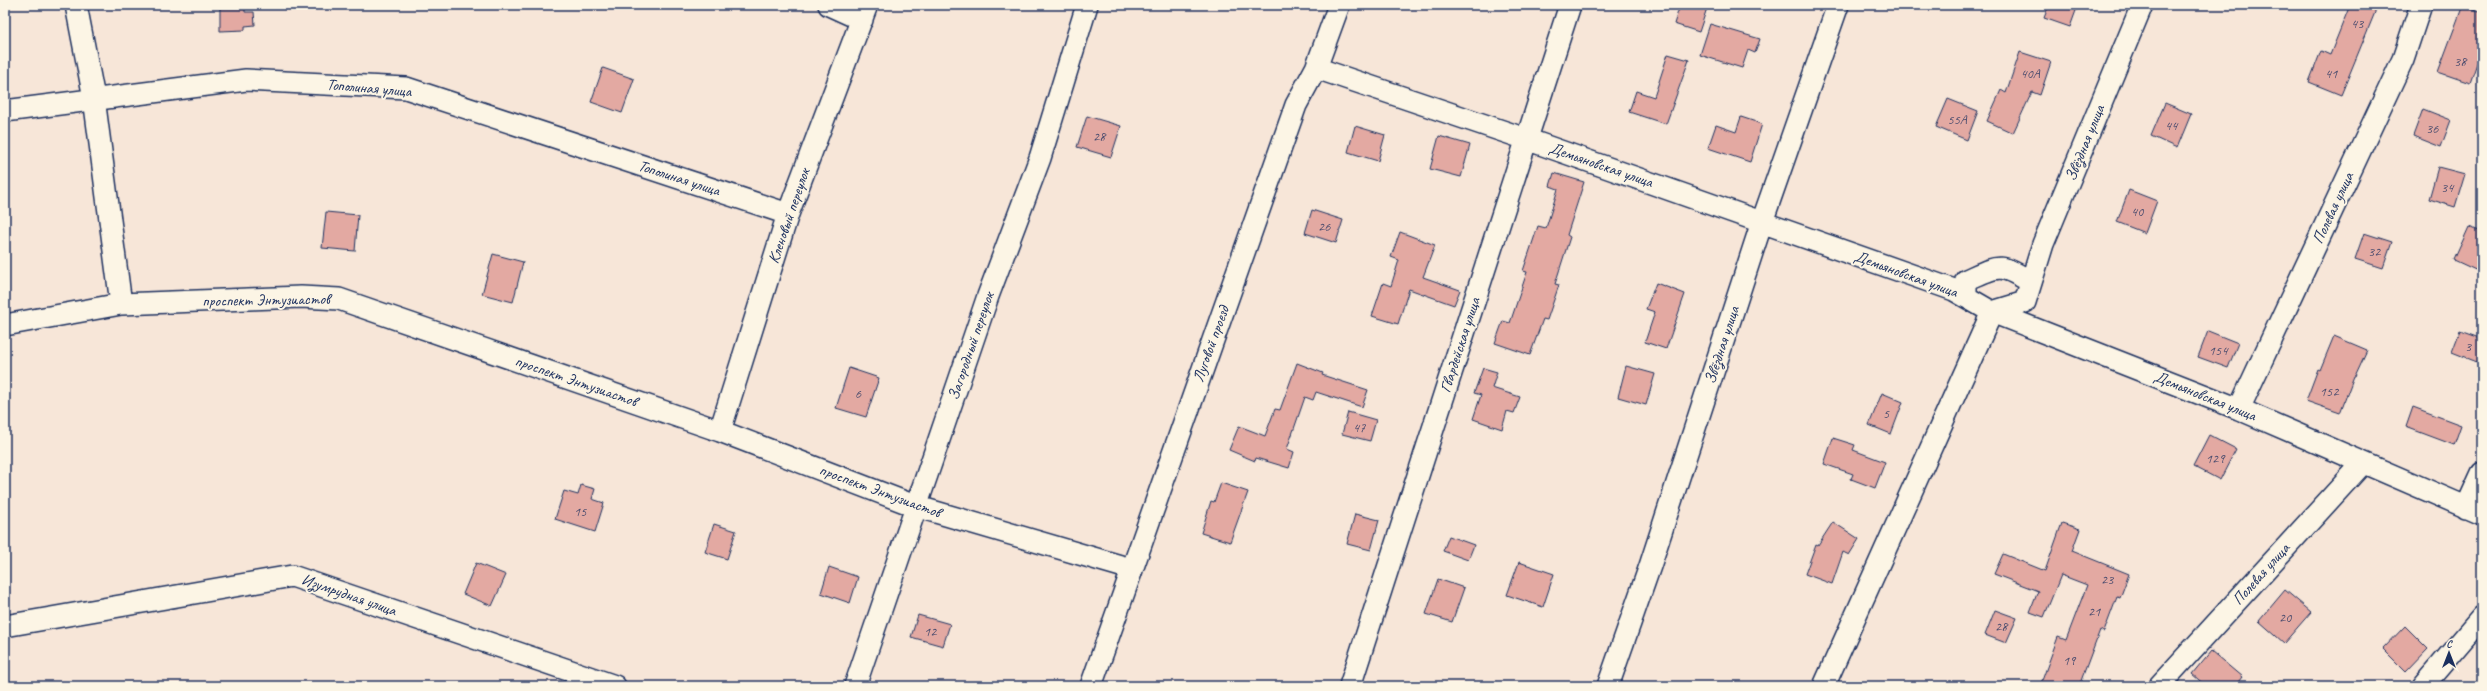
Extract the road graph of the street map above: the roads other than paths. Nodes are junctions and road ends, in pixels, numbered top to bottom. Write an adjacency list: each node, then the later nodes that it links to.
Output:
1 (76, 5): 11 (street)
2 (829, 5): 9 (street)
3 (1087, 5): 25 (street, Загородный переулок)
4 (1339, 5): 10 (street, Луговой проезд)
5 (1570, 5): 13 (street, Гвардейская улица)
6 (1838, 5): 15 (street, Звёздная улица)
7 (2142, 5): 16 (street, Звёздная улица)
8 (2421, 5): 21 (street, Полевая улица)
9 (865, 12): 14 (street, Кленовый переулок)
10 (1316, 68): 13 (street, Демьяновская улица); 27 (street, Луговой проезд)
11 (94, 98): 12 (street, Тополиная улица); 14 (street, Тополиная улица); 18 (street)
12 (5, 112)
13 (1526, 139): 15 (street, Демьяновская улица); 33 (street, Гвардейская улица)
14 (788, 214): 22 (street, Кленовый переулок)
15 (1762, 222): 17 (street, Демьяновская улица); 34 (street, Звёздная улица)
16 (2031, 282): 17 (street); 19 (street, Звёздная улица)
17 (1966, 296): 19 (street, Демьяновская улица)
18 (121, 304): 20 (street, проспект Энтузиастов); 22 (street, проспект Энтузиастов)
19 (1992, 312): 21 (street, Демьяновская улица); 35 (street)
20 (5, 325)
21 (2239, 409): 23 (street, Демьяновская улица)
22 (720, 431): 25 (street, проспект Энтузиастов)
23 (2363, 462): 26 (street, Демьяновская улица); 36 (street, Полевая улица)
24 (2482, 473): 26 (street)
25 (916, 506): 27 (street, проспект Энтузиастов); 31 (street, Загородный переулок)
26 (2474, 511)
27 (1131, 568): 32 (street, Луговой проезд)
28 (2482, 617): 37 (street)
29 (5, 626): 30 (street, Изумрудная улица)
30 (614, 686)
31 (855, 686)
32 (1091, 686)
33 (1350, 686)
34 (1608, 686)
35 (1824, 686)
36 (2159, 686)
37 (2423, 686)

